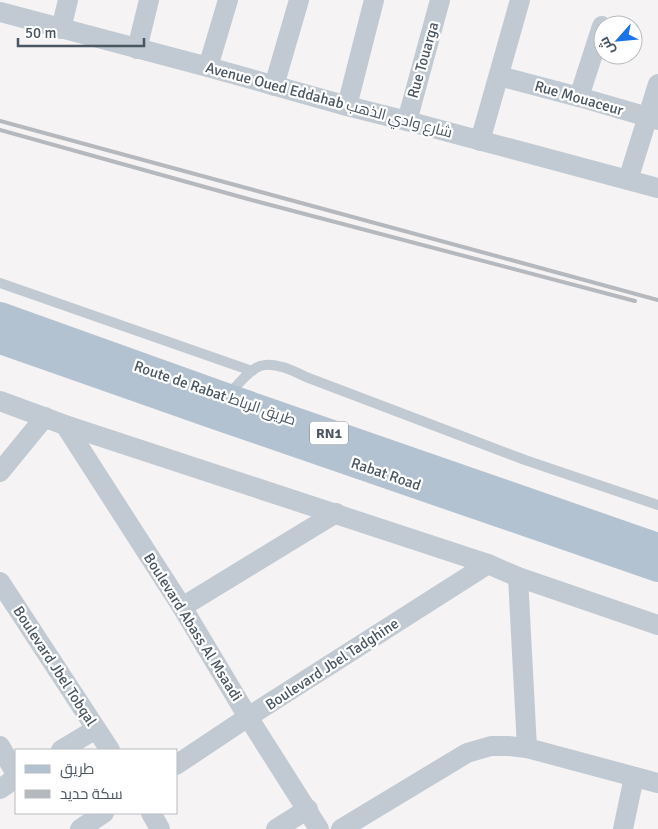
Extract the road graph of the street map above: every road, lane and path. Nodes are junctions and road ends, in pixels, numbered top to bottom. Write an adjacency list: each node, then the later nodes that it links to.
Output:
1 (68, 0): 9 (street)
2 (150, 0): 10 (street)
3 (228, 0): 12 (street)
4 (299, 0): 15 (street)
5 (374, 0): 17 (street)
6 (440, 0): 19 (street, Rue Touarga)
7 (520, 0): 13 (street)
8 (0, 12): 9 (street, Avenue Oued Eddahab شارع وادي الذهب)
9 (61, 29): 10 (street, Avenue Oued Eddahab شارع وادي الذهب)
10 (138, 49): 12 (street, Avenue Oued Eddahab شارع وادي الذهب)
11 (593, 54): 16 (street)
12 (208, 67): 15 (street, Avenue Oued Eddahab شارع وادي الذهب)
13 (499, 76): 16 (street, Rue Mouaceur); 20 (street)
14 (658, 84): 18 (street)
15 (274, 86): 17 (street, Avenue Oued Eddahab شارع وادي الذهب)
16 (579, 97): 18 (street, Rue Mouaceur)
17 (346, 106): 19 (street, Avenue Oued Eddahab شارع وادي الذهب)
18 (653, 119): 21 (street)
19 (406, 121): 20 (street, Avenue Oued Eddahab شارع وادي الذهب)
20 (480, 141): 21 (street, Avenue Oued Eddahab شارع وادي الذهب)
21 (628, 180): 22 (street, Avenue Oued Eddahab شارع وادي الذهب)
22 (658, 188)
23 (0, 283): 26 (lane)
24 (0, 316): 27 (main road, Route de Rabat طريق الرباط / RN1)
25 (0, 340): 36 (main road, Rabat Road / RN1)
26 (252, 371): 27 (lane); 32 (lane)
27 (226, 397): 34 (main road, Route de Rabat طريق الرباط / RN1)
28 (0, 401): 29 (street)
29 (45, 417): 30 (street); 31 (street)
30 (65, 425): 33 (street); 39 (street, Boulevard Abass Al Msaadi)
31 (0, 472)
32 (658, 504)
33 (336, 513): 35 (street); 39 (street)
34 (658, 547)
35 (488, 564): 37 (street); 41 (street, Boulevard Jbel Tadghine)
36 (658, 568)
37 (518, 577): 40 (street); 44 (street)
38 (0, 582): 42 (street, Boulevard Jbel Tobqal)
39 (182, 607): 41 (street, Boulevard Abass Al Msaadi)
40 (658, 625)
41 (248, 717): 47 (street, Boulevard Jbel Tadghine); 53 (street, Boulevard Abass Al Msaadi)
42 (96, 729): 45 (street); 46 (street, Boulevard Jbel Tobqal)
43 (0, 746): 48 (street)
44 (527, 748): 49 (street); 60 (street)
45 (64, 749)
46 (109, 749)
47 (178, 764)
48 (15, 772)
49 (634, 777): 51 (street); 61 (street)
50 (15, 779): 52 (street)
51 (658, 783)
52 (0, 789)
53 (308, 809): 58 (street); 59 (street, Boulevard Abass Al Msaadi)
54 (102, 814): 56 (street)
55 (151, 814): 57 (street)
56 (80, 829)
57 (160, 829)
58 (276, 829)
59 (319, 829)
60 (341, 829)
61 (623, 829)

